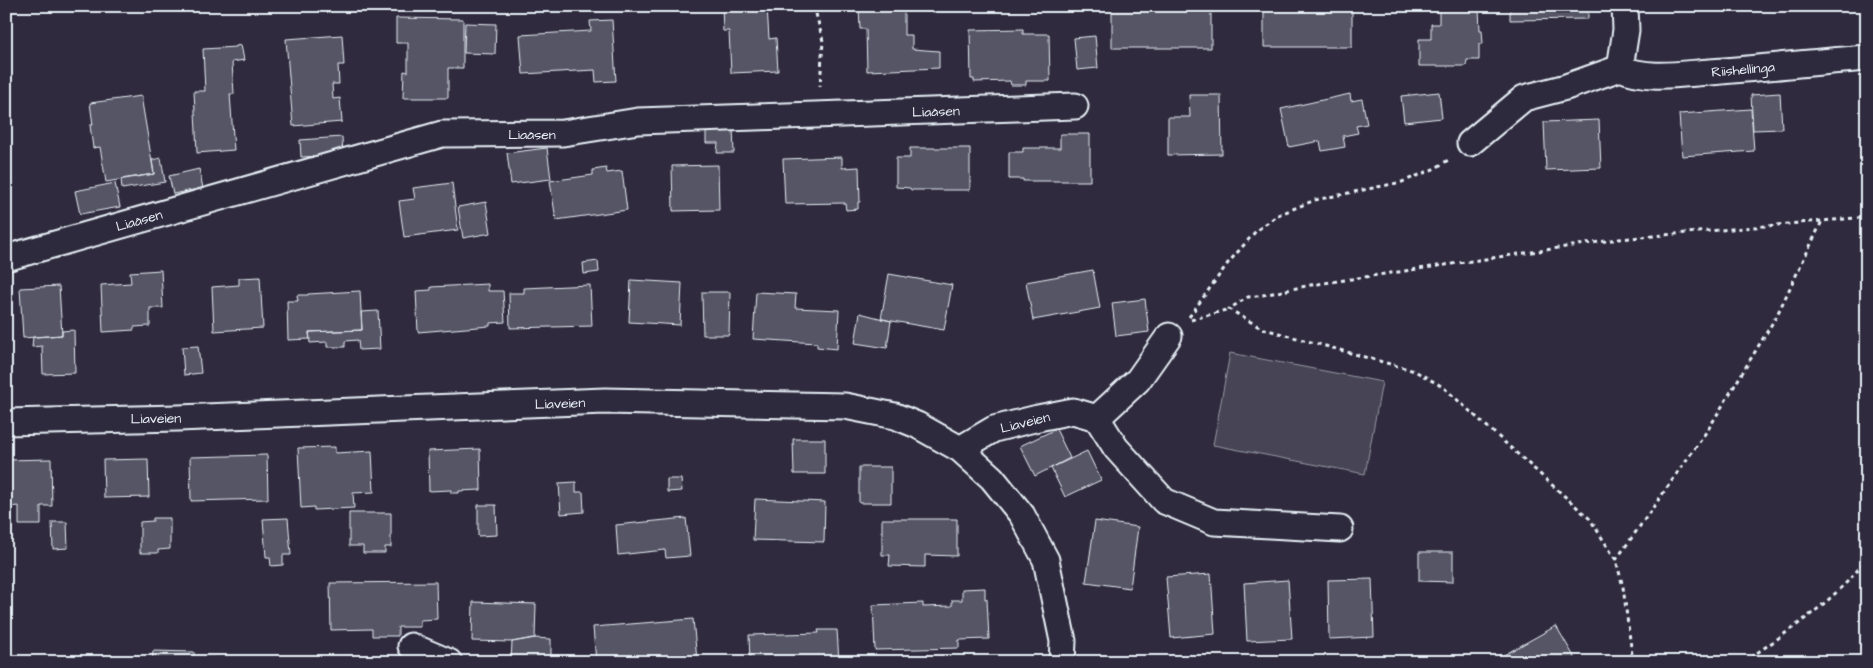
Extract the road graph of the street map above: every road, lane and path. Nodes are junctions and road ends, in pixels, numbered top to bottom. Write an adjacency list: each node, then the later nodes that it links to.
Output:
1 (814, 6): 6 (path)
2 (1625, 6): 4 (street)
3 (1867, 58): 4 (street, Riishellinga)
4 (1620, 68): 7 (street)
5 (1075, 106): 6 (street, Liaåsen)
6 (818, 114): 10 (street, Liaåsen)
7 (1470, 143): 11 (path)
8 (1867, 217): 9 (path)
9 (1823, 220): 11 (path); 18 (path)
10 (6, 258)
11 (1229, 309): 18 (path)
12 (1169, 336): 13 (street)
13 (1097, 418): 15 (street, Liaveien); 16 (street)
14 (6, 422): 15 (street, Liaveien)
15 (960, 449): 21 (street)
16 (1340, 529)
17 (1867, 558): 23 (path)
18 (1616, 560): 22 (path)
19 (411, 646): 20 (street)
20 (449, 662)
21 (1062, 662)
22 (1633, 662)
23 (1744, 662)

